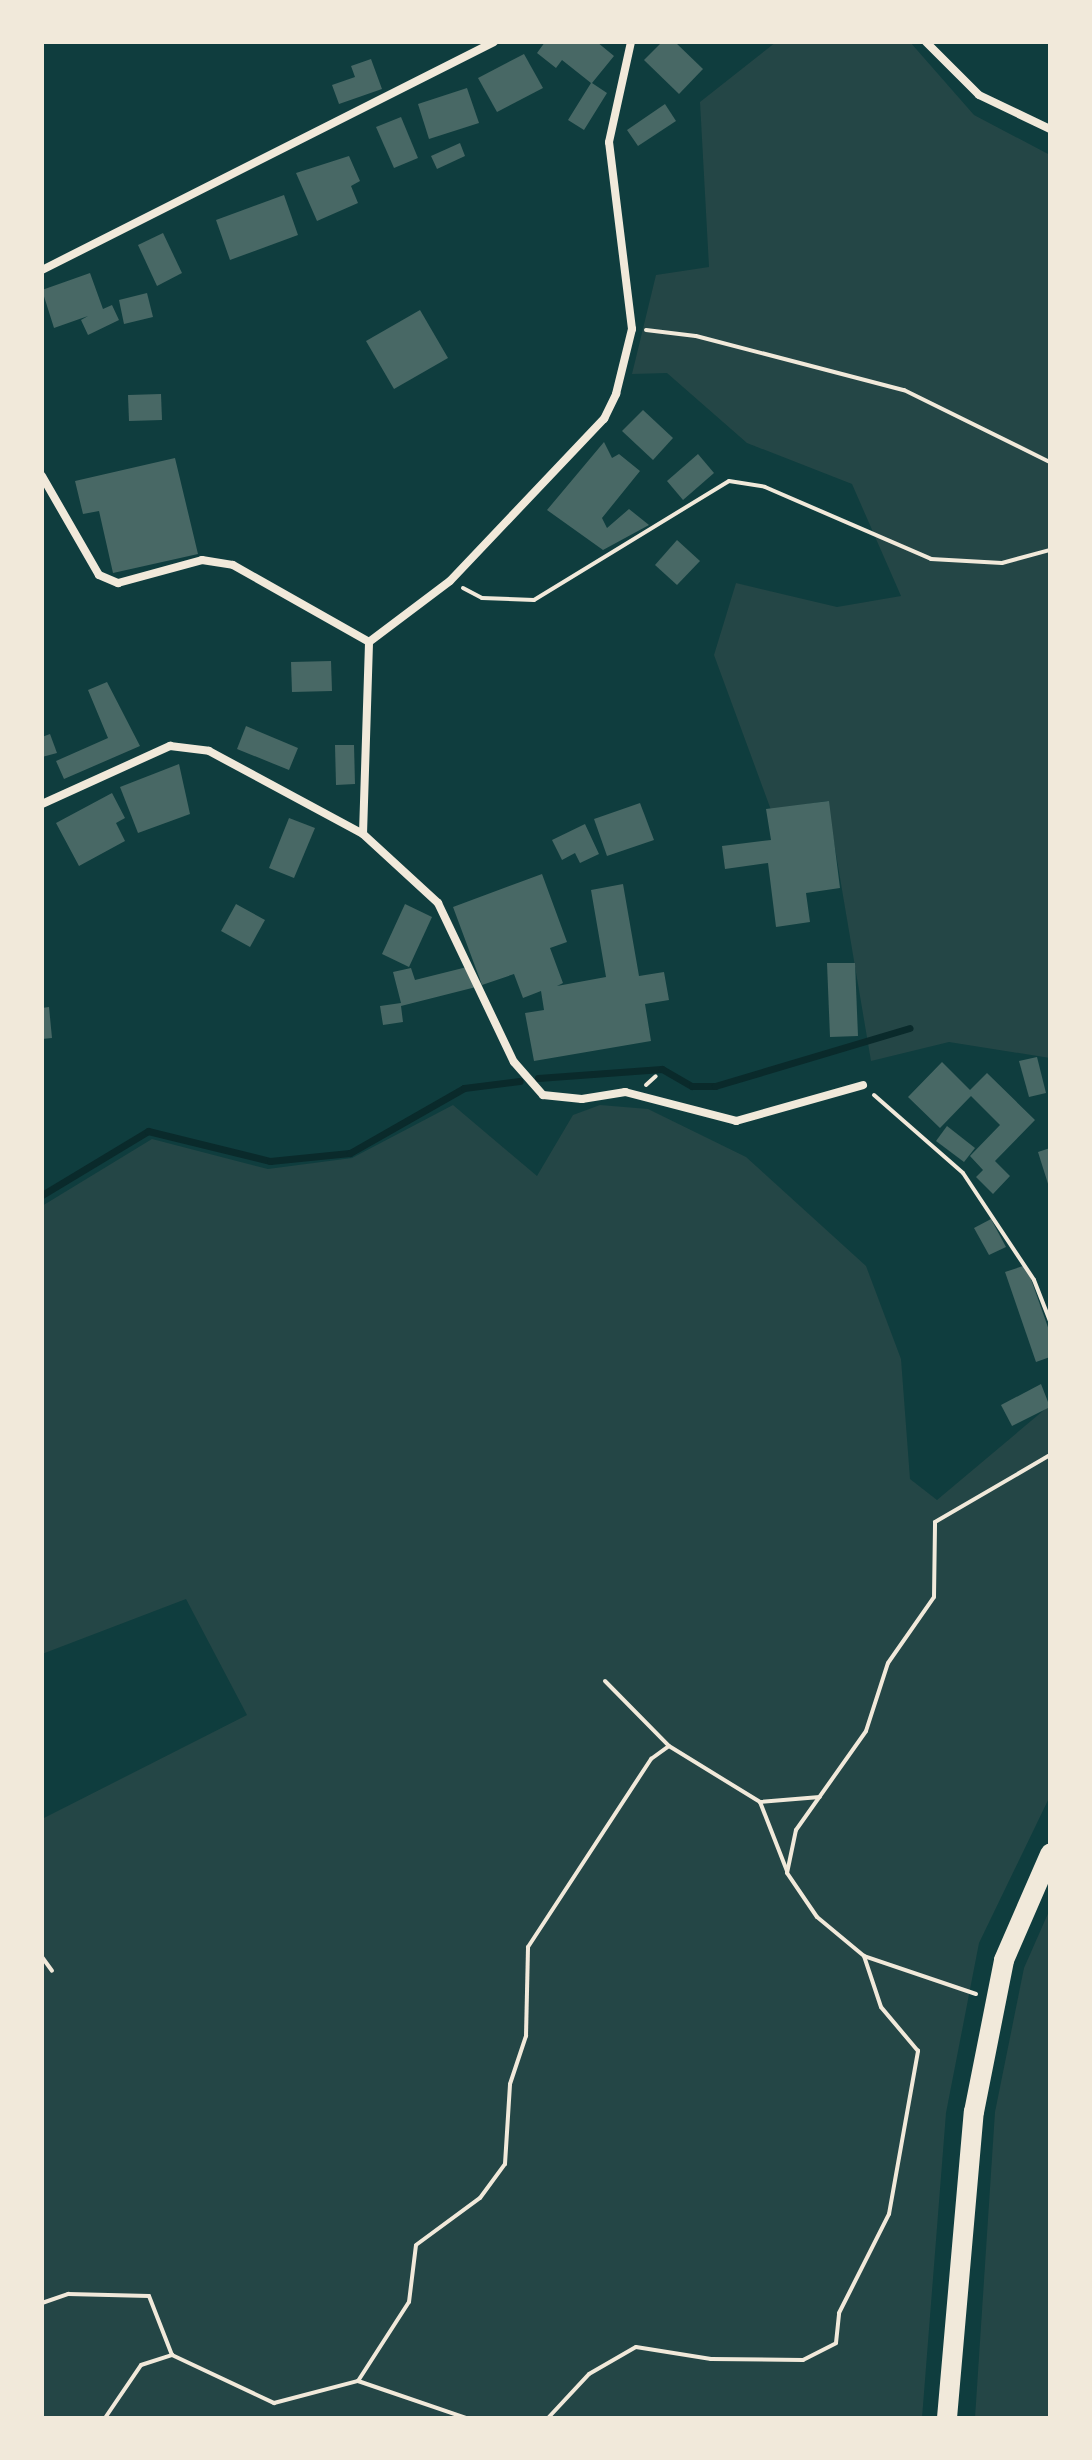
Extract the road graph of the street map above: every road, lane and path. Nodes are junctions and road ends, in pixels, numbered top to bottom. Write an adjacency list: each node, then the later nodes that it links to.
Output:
1 (494, 42): 5 (street)
2 (631, 42): 6 (street)
3 (926, 42): 4 (street)
4 (1050, 129)
5 (42, 270)
6 (632, 329): 7 (path); 10 (street)
7 (1050, 462)
8 (42, 476): 11 (street)
9 (1050, 550): 10 (path)
10 (450, 581): 11 (street)
11 (369, 642): 13 (street)
12 (42, 804): 13 (street)
13 (363, 834): 14 (street)
14 (863, 1085): 15 (path)
15 (1050, 1321)
16 (1050, 1455): 19 (path)
17 (605, 1681): 18 (path)
18 (669, 1746): 20 (path); 29 (path)
19 (820, 1797): 20 (path); 22 (path)
20 (760, 1802): 22 (path)
21 (1050, 1854): 26 (main road)
22 (787, 1873): 23 (path)
23 (864, 1956): 26 (path); 32 (path)
24 (42, 1957): 25 (path)
25 (52, 1971)
26 (995, 2001): 33 (main road)
27 (42, 2303): 28 (path)
28 (172, 2355): 29 (path); 30 (path)
29 (358, 2381): 31 (path)
30 (105, 2418)
31 (466, 2418)
32 (548, 2418)
33 (947, 2418)

